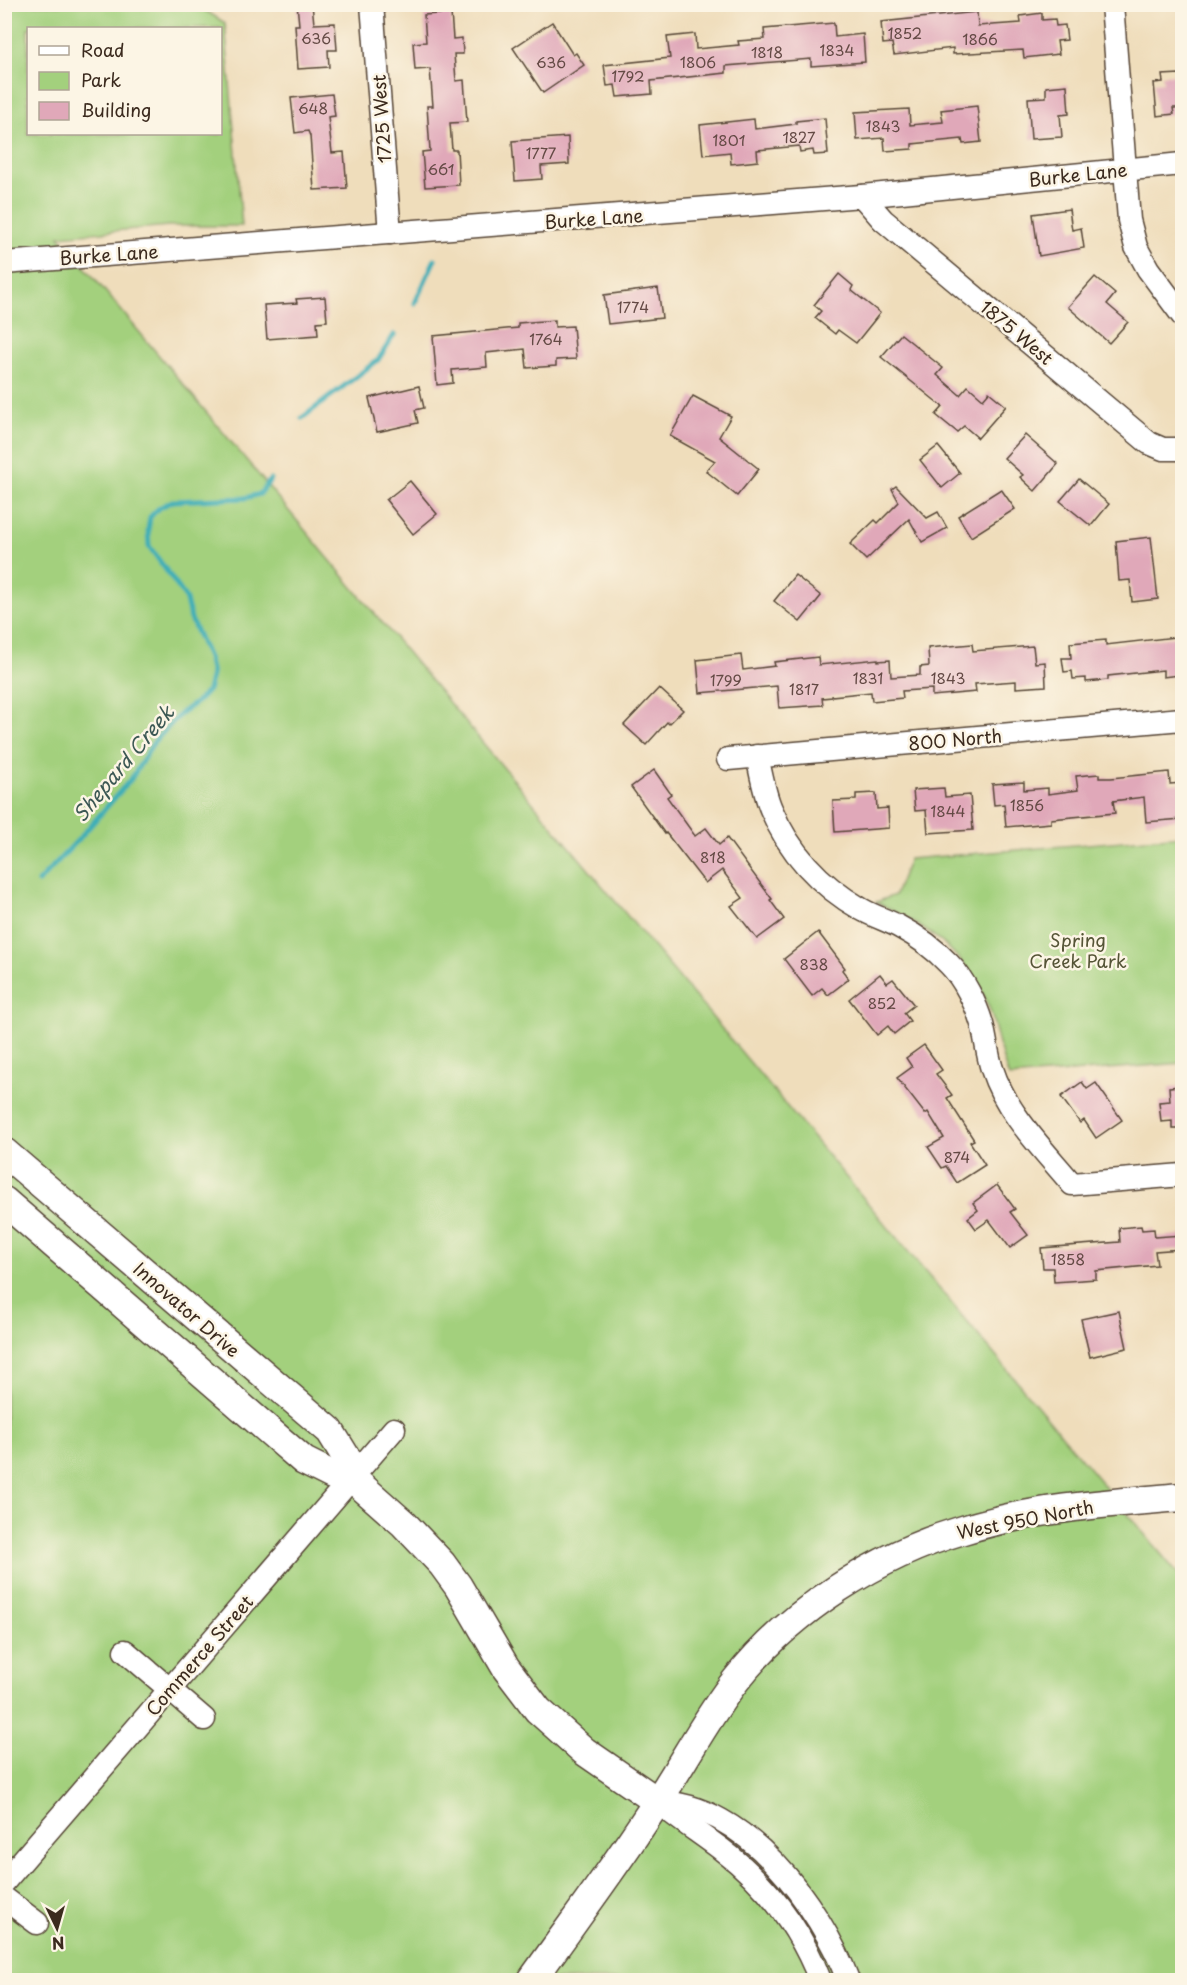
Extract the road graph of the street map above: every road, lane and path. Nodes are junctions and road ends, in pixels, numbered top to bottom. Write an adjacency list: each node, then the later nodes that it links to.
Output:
1 (372, 4): 6 (street, 1725 West)
2 (1112, 4): 4 (street)
3 (1182, 164): 4 (street, Burke Lane)
4 (1125, 168): 5 (street, Burke Lane); 8 (street)
5 (862, 196): 6 (street, Burke Lane); 9 (street, 1875 West)
6 (390, 233): 7 (street, Burke Lane)
7 (4, 262)
8 (1182, 315)
9 (1182, 449)
10 (1182, 719): 11 (street, 800 North)
11 (757, 756): 12 (street, 800 North); 14 (street)
12 (728, 759)
13 (4, 1152): 17 (main road, Innovator Drive)
14 (1182, 1174)
15 (4, 1200): 17 (main road, Innovator Drive)
16 (394, 1429): 17 (street, Commerce Street)
17 (352, 1478): 20 (street, Commerce Street); 22 (main road, Innovator Drive)
18 (1182, 1497): 22 (main road, West 950 North)
19 (125, 1651): 20 (street)
20 (170, 1689): 21 (street); 23 (street, Commerce Street)
21 (204, 1719)
22 (658, 1802): 26 (main road, West 950 North); 27 (street, Innovator Drive); 28 (street, Innovator Drive)
23 (4, 1882)
24 (4, 1899): 25 (street)
25 (37, 1923)
26 (532, 1980)
27 (820, 1980)
28 (848, 1980)

